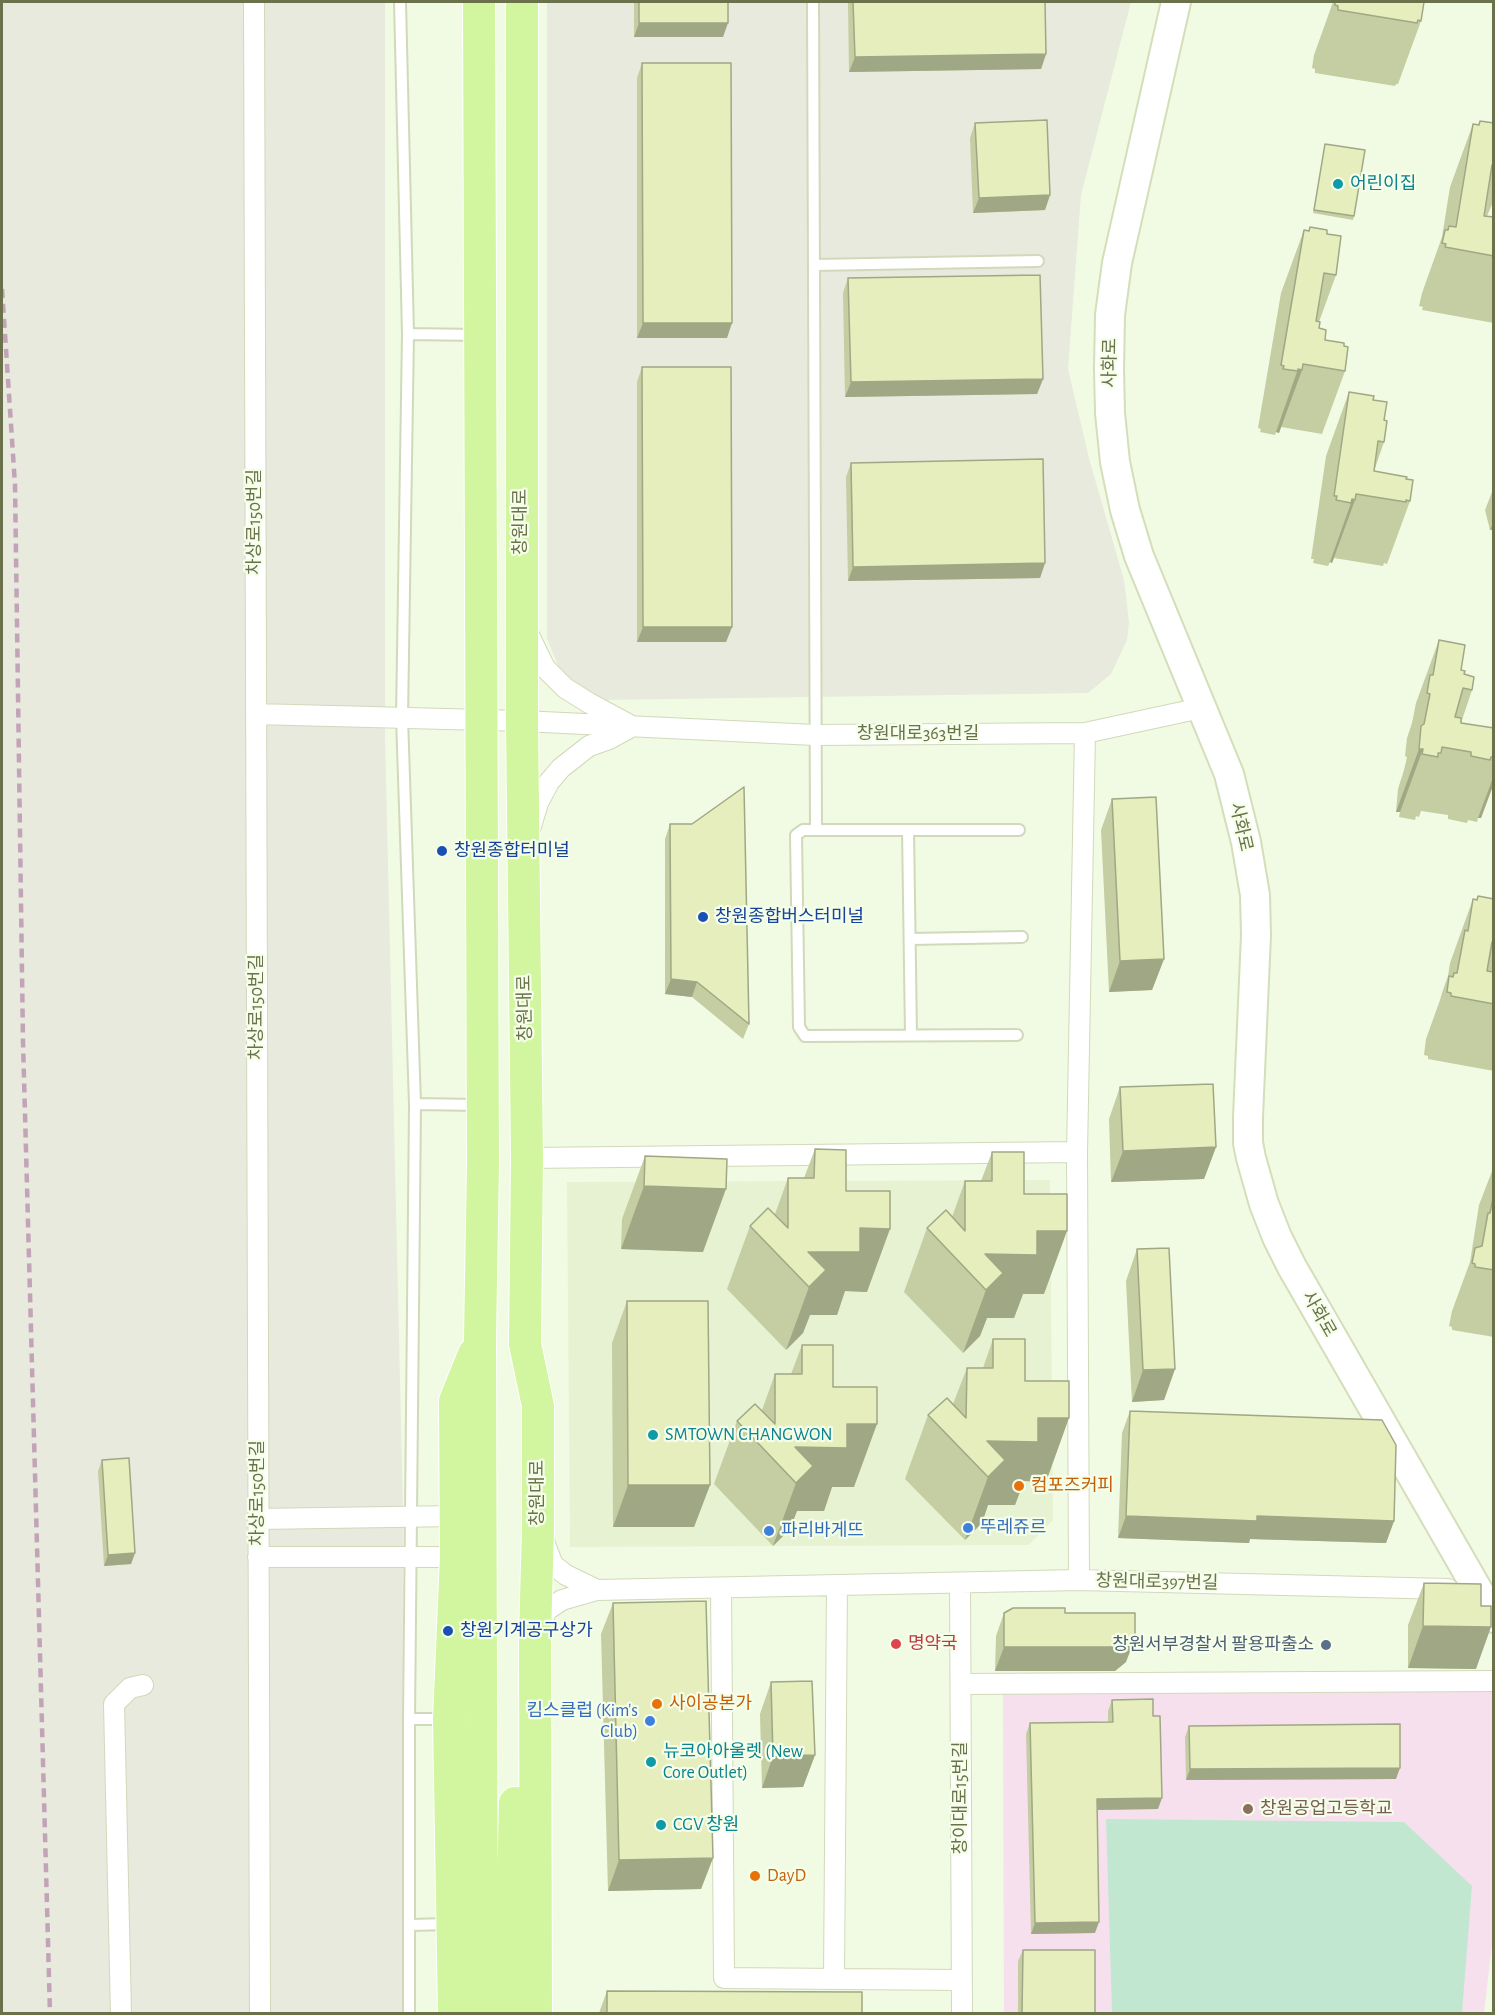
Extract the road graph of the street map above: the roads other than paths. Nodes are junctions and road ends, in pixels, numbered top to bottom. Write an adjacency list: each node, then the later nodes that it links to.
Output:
1 (254, 2): 13 (street, 차상로150번길)
2 (400, 2): 9 (lane)
3 (479, 2): 10 (main road)
4 (522, 2): 11 (main road, 창원대로)
5 (813, 2): 8 (lane)
6 (1176, 2): 12 (main road, 사화로)
7 (1038, 261): 8 (lane)
8 (814, 264): 19 (lane)
9 (408, 334): 10 (lane); 14 (lane)
10 (480, 335): 15 (main road)
11 (521, 618): 16 (main road, 창원대로); 17 (street, 창원대로363번길)
12 (1201, 708): 18 (street, 창원대로363번길); 45 (main road, 사화로)
13 (256, 714): 14 (street, 창원대로363번길); 36 (street, 차상로150번길)
14 (402, 718): 15 (street, 창원대로363번길); 28 (lane)
15 (482, 720): 16 (street, 창원대로363번길); 29 (main road)
16 (522, 721): 17 (street, 창원대로363번길); 23 (main road, 창원대로)
17 (633, 726): 19 (street, 창원대로363번길); 23 (street)
18 (1085, 733): 19 (street, 창원대로363번길); 30 (street)
19 (815, 735): 20 (lane)
20 (816, 830): 21 (lane); 26 (lane)
21 (908, 830): 22 (lane); 25 (lane)
22 (1019, 830)
23 (523, 848): 31 (main road, 창원대로)
24 (1022, 937): 25 (lane)
25 (910, 939): 26 (lane)
26 (912, 1035): 27 (lane)
27 (1017, 1035)
28 (415, 1104): 29 (lane); 35 (lane)
29 (483, 1106): 32 (main road)
30 (1077, 1152): 31 (street); 41 (street)
31 (527, 1158): 33 (main road, 창원대로)
32 (480, 1339): 34 (main road); 62 (main road)
33 (525, 1344): 37 (main road, 창원대로); 63 (main road)
34 (456, 1516): 35 (street); 40 (main road)
35 (410, 1517): 36 (street); 39 (lane)
36 (258, 1519): 38 (street, 차상로150번길)
37 (538, 1528): 46 (street); 48 (main road, 창원대로)
38 (258, 1557): 39 (street); 59 (street, 차상로150번길)
39 (411, 1557): 40 (street); 52 (lane)
40 (456, 1557): 53 (main road)
41 (1079, 1580): 42 (street, 창원대로397번길); 45 (street, 창원대로397번길)
42 (960, 1583): 43 (street, 창원대로397번길); 50 (street, 창이대로15번길)
43 (837, 1585): 44 (street, 창원대로397번길); 56 (street)
44 (721, 1588): 46 (street, 창원대로397번길); 56 (street)
45 (1478, 1589): 47 (main road, 사화로)
46 (597, 1590): 48 (street)
47 (1494, 1618)
48 (535, 1635): 64 (main road, 창원대로)
49 (1494, 1681): 50 (street)
50 (961, 1684): 57 (street, 창이대로15번길)
51 (143, 1685): 58 (street)
52 (409, 1719): 53 (lane); 55 (lane)
53 (449, 1719): 54 (main road)
54 (453, 1924): 55 (lane); 61 (main road)
55 (409, 1925): 60 (lane)
56 (834, 1979): 57 (street)
57 (962, 1980): 65 (street, 창이대로15번길)
58 (121, 2013)
59 (260, 2013)
60 (409, 2013)
61 (454, 2013)
62 (482, 2013)
63 (510, 2013)
64 (536, 2013)
65 (962, 2013)

